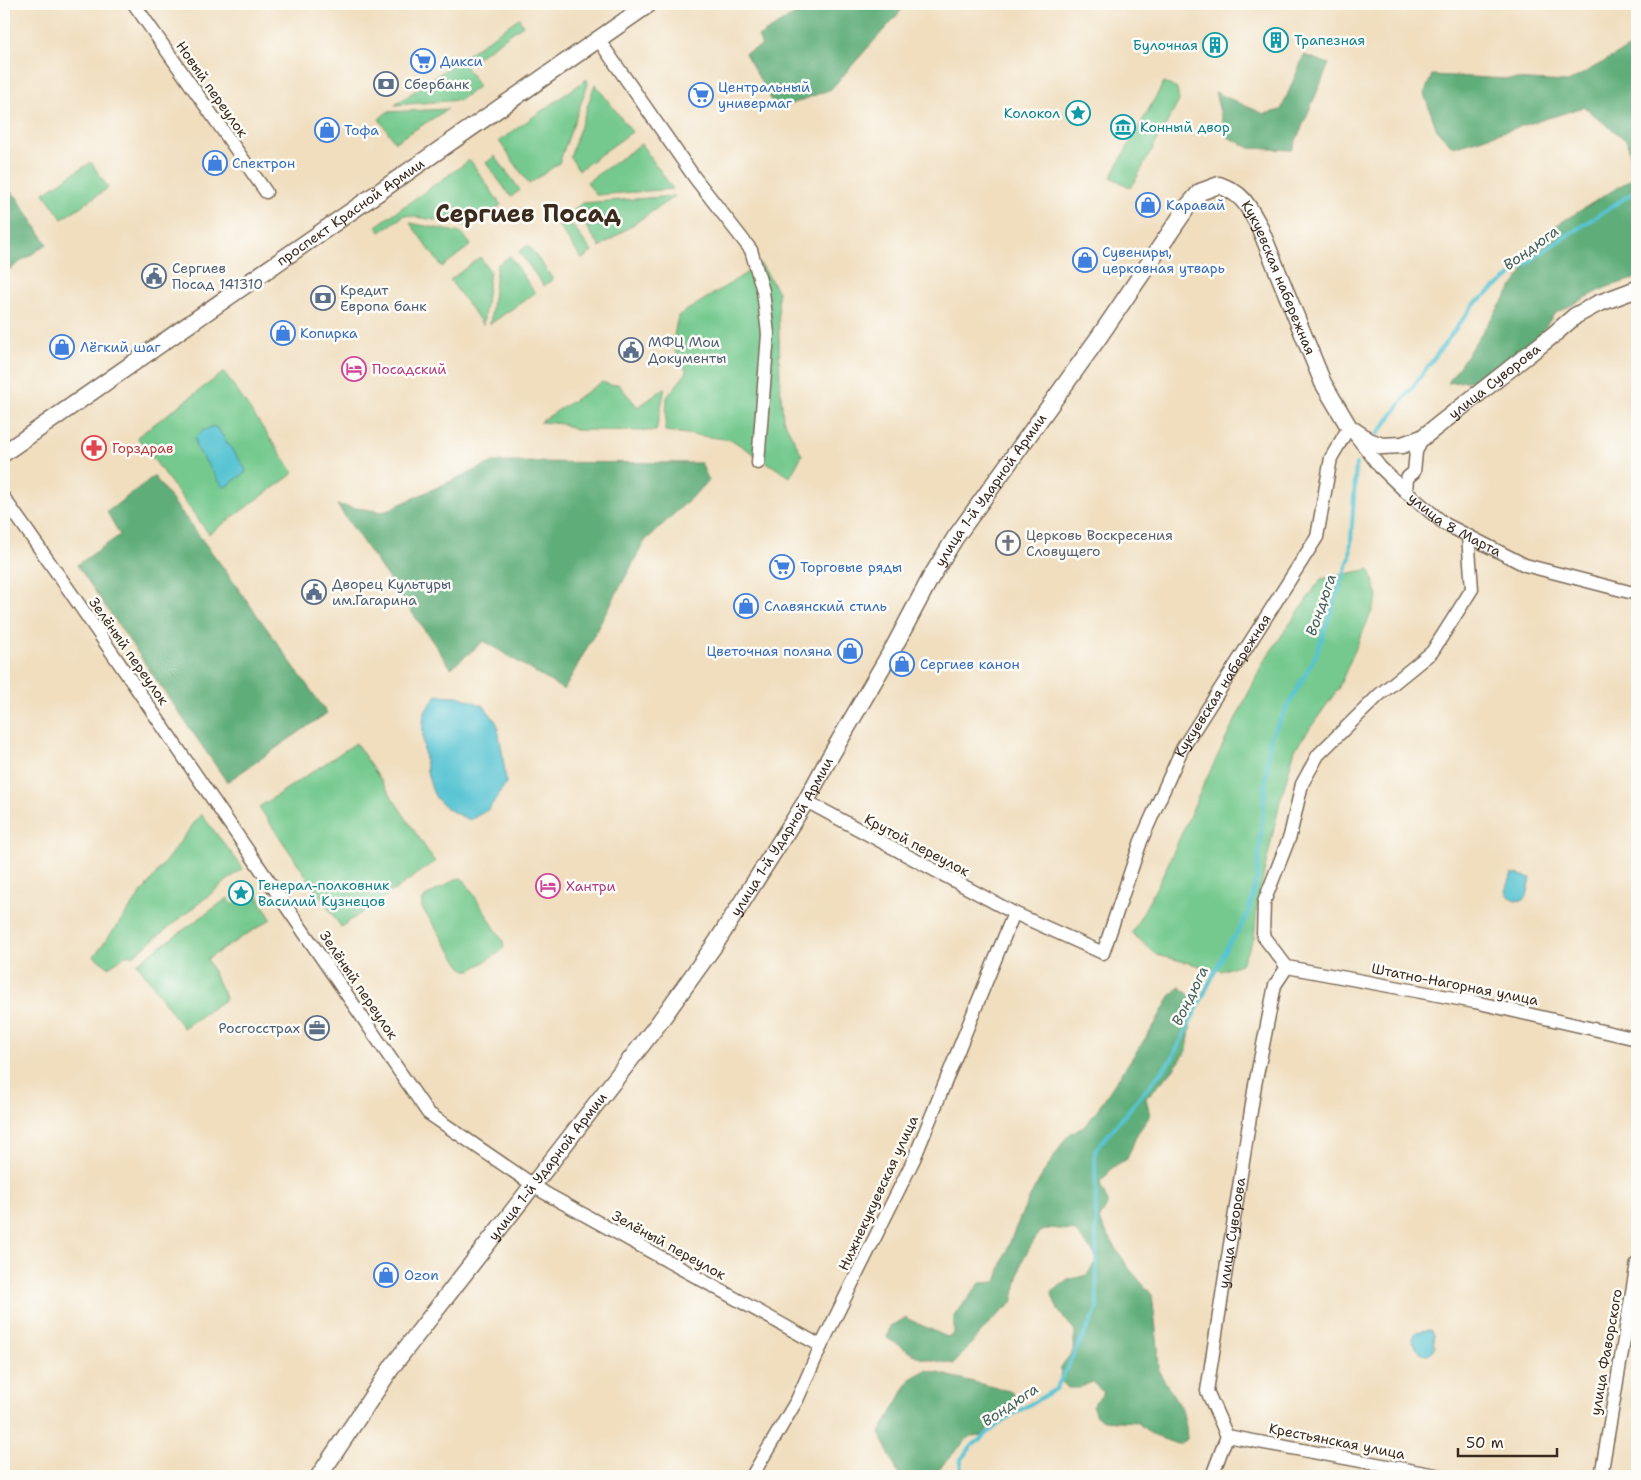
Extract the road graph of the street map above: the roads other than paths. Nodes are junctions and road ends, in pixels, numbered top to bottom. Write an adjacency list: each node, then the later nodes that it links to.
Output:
1 (134, 4): 5 (street, Новый переулок)
2 (649, 4): 3 (main road, проспект Красной Армии)
3 (598, 39): 10 (main road, проспект Красной Армии); 11 (street)
4 (1219, 185): 7 (main road, Кукуевская набережная); 16 (main road, улица 1-й Ударной Армии)
5 (266, 192)
6 (1637, 289): 9 (main road, улица Суворова)
7 (1323, 383): 8 (main road, улица 8 Марта)
8 (1349, 427): 9 (main road, улица Суворова); 12 (street, улица 8 Марта); 18 (street, Кукуевская набережная)
9 (1422, 438): 12 (street)
10 (4, 453)
11 (758, 463)
12 (1406, 492): 14 (street, улица 8 Марта)
13 (4, 498): 21 (street, Зелёный переулок)
14 (1468, 536): 15 (street, улица 8 Марта); 19 (street)
15 (1637, 594)
16 (806, 801): 17 (street, Крутой переулок); 21 (main road, улица 1-й Ударной Армии)
17 (1014, 914): 18 (street, Крутой переулок); 23 (street, Нижнекукуевская улица)
18 (1103, 953)
19 (1287, 967): 20 (street, Штатно-Нагорная улица); 24 (street, улица Суворова)
20 (1637, 1040)
21 (534, 1185): 23 (street, Зелёный переулок); 26 (main road, улица 1-й Ударной Армии)
22 (1637, 1263): 30 (street, улица Фаворского)
23 (820, 1346): 27 (street, Нижнекукуевская улица)
24 (1227, 1436): 25 (street, Крестьянская улица); 28 (street)
25 (1425, 1475): 29 (street, Крестьянская улица)
26 (319, 1476)
27 (752, 1476)
28 (1212, 1476)
29 (1441, 1476)
30 (1601, 1476)

